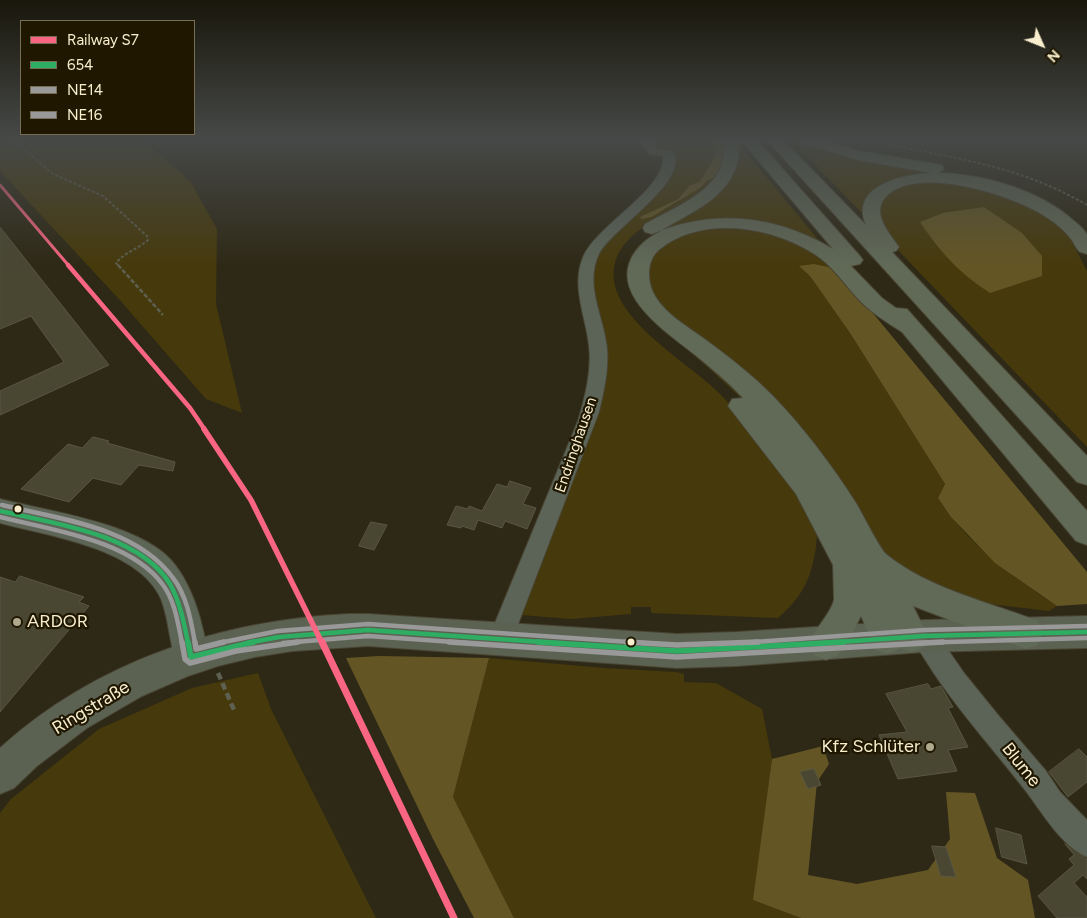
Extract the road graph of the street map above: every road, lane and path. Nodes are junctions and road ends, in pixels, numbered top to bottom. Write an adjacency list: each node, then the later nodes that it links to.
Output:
1 (73, 183): 14 (path)
2 (658, 183): 23 (street, Endringhausen)
3 (720, 183): 19 (highway)
4 (786, 183): 15 (highway)
5 (815, 183): 13 (highway)
6 (903, 183): 13 (highway)
7 (972, 183): 12 (highway)
8 (1000, 183): 11 (highway)
9 (1043, 183): 10 (path)
10 (1087, 205)
11 (1087, 228)
12 (1087, 248)
13 (900, 274): 16 (highway)
14 (163, 315)
15 (910, 327): 18 (highway); 19 (highway)
16 (1087, 474)
17 (0, 511): 25 (street)
18 (1087, 532)
19 (860, 561): 21 (highway); 22 (highway); 24 (highway)
20 (1087, 632): 21 (main road, Ringstraße)
21 (1026, 633): 22 (main road, Ringstraße)
22 (908, 637): 24 (main road, Ringstraße); 28 (street, Blume)
23 (500, 640): 24 (main road, Ringstraße); 25 (main road, Ringstraße)
24 (826, 643)
25 (206, 667): 26 (path); 27 (main road, Ringstraße)
26 (234, 710)
27 (0, 774)
28 (1087, 842)

